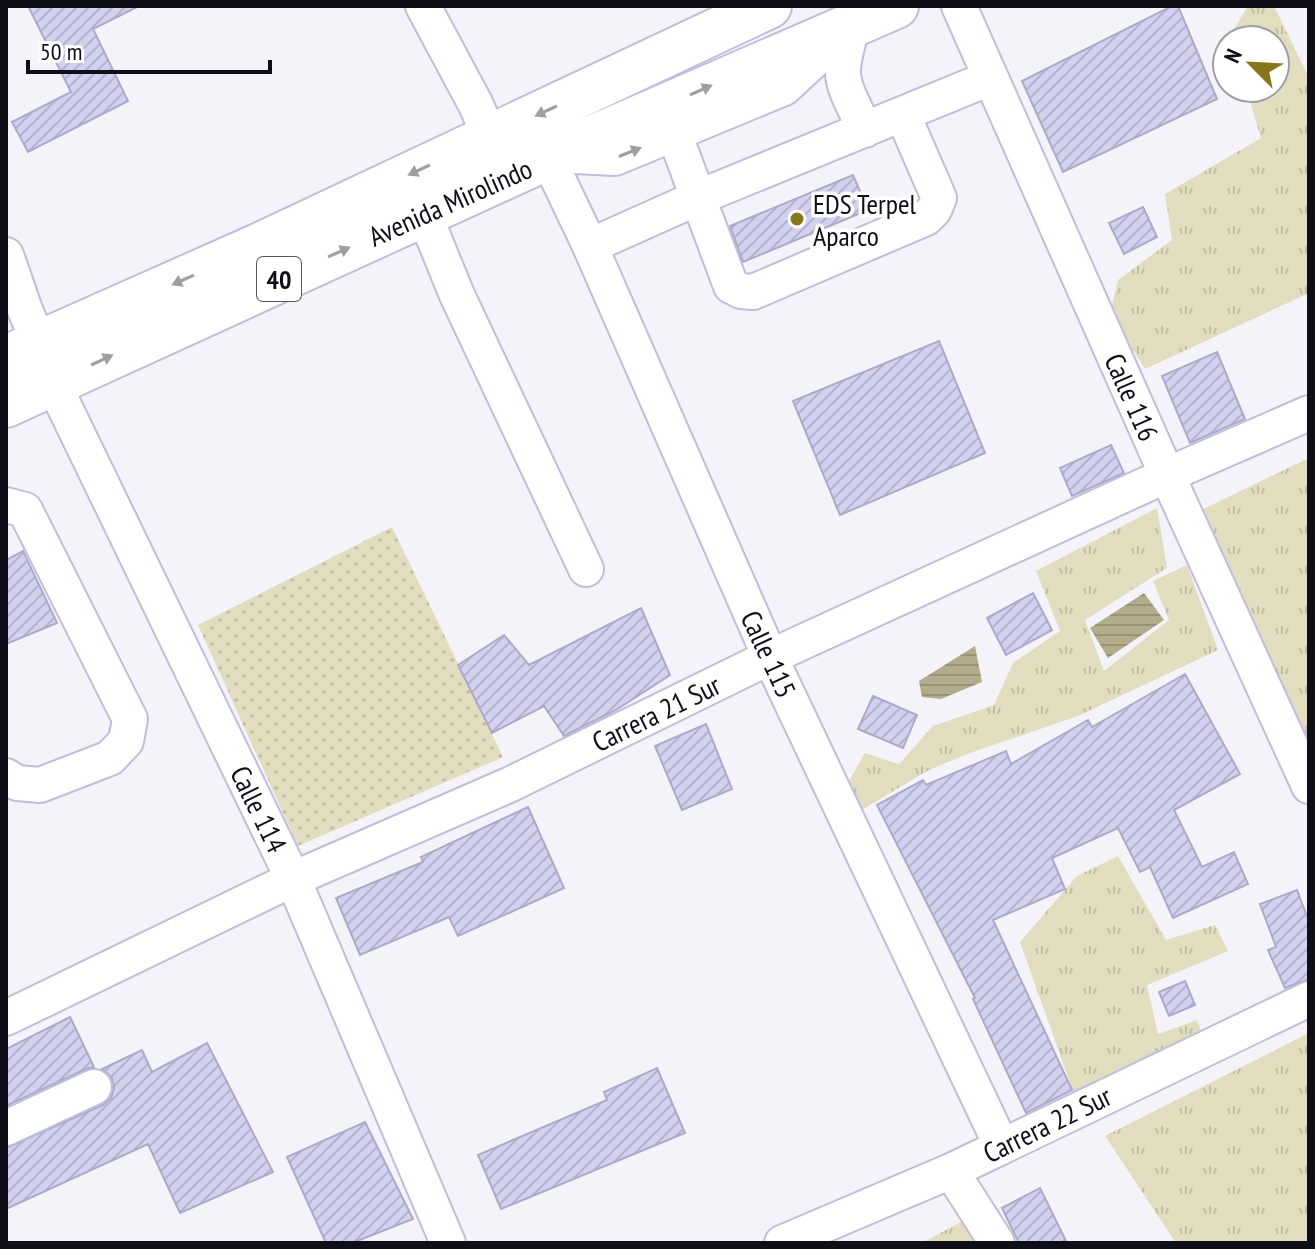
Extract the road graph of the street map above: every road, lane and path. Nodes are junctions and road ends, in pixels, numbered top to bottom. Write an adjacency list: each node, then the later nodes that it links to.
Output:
1 (423, 6): 10 (street)
2 (769, 6): 10 (main road, Avenida Mirolindo / 40, one-way to 10)
3 (896, 6): 5 (main road, Avenida Mirolindo / 40)
4 (959, 6): 6 (street, Calle 116)
5 (849, 15): 8 (street); 9 (street); 11 (main road, Avenida Mirolindo / 40, one-way to 5)
6 (990, 78): 7 (street); 20 (street, Calle 116)
7 (903, 115): 8 (street); 12 (street)
8 (865, 130): 12 (street)
9 (674, 133): 11 (street, one-way to 9); 12 (street)
10 (490, 137): 16 (main road, Avenida Mirolindo / 40, one-way to 16)
11 (551, 157): 13 (main road, Avenida Mirolindo / 40); 14 (street, Calle 115)
12 (697, 198): 14 (street)
13 (424, 214): 17 (main road, Avenida Mirolindo / 40, one-way to 13); 22 (street)
14 (590, 246): 23 (street, Calle 115)
15 (6, 255): 16 (street)
16 (14, 353)
17 (53, 383): 18 (main road, Avenida Mirolindo / 40); 26 (street, Calle 114)
18 (6, 405)
19 (1309, 413): 20 (street, Carrera 21 Sur)
20 (1167, 475): 23 (street, Carrera 21 Sur); 25 (street, Calle 116)
21 (6, 505): 24 (street)
22 (586, 569)
23 (770, 657): 26 (street, Carrera 21 Sur); 31 (street, Calle 115)
24 (6, 776)
25 (1309, 786)
26 (293, 879): 28 (street, Carrera 21 Sur); 33 (street, Calle 114)
27 (1309, 999): 31 (street, Carrera 22 Sur)
28 (6, 1018)
29 (94, 1087): 30 (street)
30 (6, 1128)
31 (1001, 1145): 32 (street, Carrera 22 Sur)
32 (951, 1171): 34 (street, Carrera 22 Sur); 35 (street)
33 (448, 1243)
34 (782, 1243)
35 (997, 1243)

